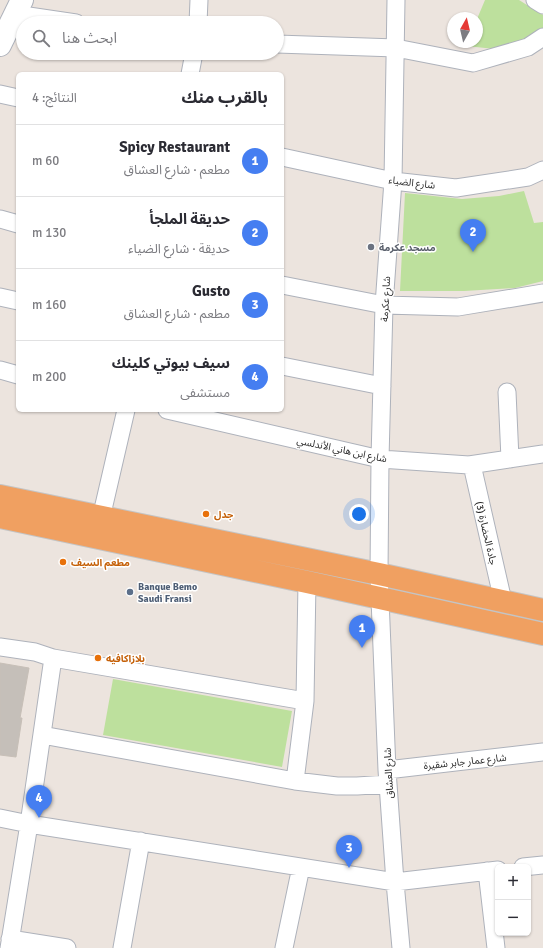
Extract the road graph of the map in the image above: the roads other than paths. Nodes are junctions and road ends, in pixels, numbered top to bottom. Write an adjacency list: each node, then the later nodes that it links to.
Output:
1 (199, 0): 5 (street)
2 (396, 0): 9 (street, شارع عكرمة)
3 (19, 7): 4 (street); 8 (main road)
4 (51, 16)
5 (198, 16)
6 (543, 37): 9 (street)
7 (284, 44): 9 (street)
8 (0, 46)
9 (396, 48): 16 (street, شارع عكرمة)
10 (193, 60): 11 (street)
11 (190, 72)
12 (0, 94): 13 (street)
13 (16, 98)
14 (284, 157): 16 (street, شارع الضياء)
15 (543, 170): 16 (street, شارع الضياء)
16 (393, 181): 23 (street, شارع عكرمة)
17 (0, 219): 18 (street)
18 (16, 223)
19 (284, 285): 23 (street)
20 (543, 293): 23 (street)
21 (0, 296): 22 (street)
22 (16, 300)
23 (384, 305): 27 (street, شارع عكرمة)
24 (284, 366): 27 (street)
25 (0, 370): 26 (street)
26 (16, 374)
27 (382, 386): 32 (street, شارع عكرمة)
28 (507, 392): 33 (street)
29 (126, 412): 37 (street)
30 (176, 412): 32 (street, شارع ابن هاني الأندلسي)
31 (543, 454): 33 (street, شارع ابن هاني الأندلسي)
32 (380, 459): 34 (street, شارع ابن هاني الأندلسي); 38 (street, شارع عكرمة)
33 (510, 459): 34 (street, شارع ابن هاني الأندلسي)
34 (472, 465): 41 (street, جادة الحضارة (3))
35 (0, 496): 37 (highway)
36 (0, 517): 39 (highway)
37 (101, 518): 38 (highway)
38 (379, 574): 40 (street, شارع عكرمة); 41 (highway)
39 (308, 582): 40 (highway); 46 (street)
40 (381, 598): 43 (highway); 49 (street, شارع العشاق)
41 (503, 601): 42 (highway)
42 (543, 610)
43 (543, 634)
44 (0, 647): 45 (street)
45 (53, 658): 46 (street); 47 (street)
46 (305, 701): 50 (street)
47 (42, 735): 50 (street, شارع عمار جابر شقيرة); 52 (street)
48 (543, 752): 49 (street, شارع عمار جابر شقيرة)
49 (388, 777): 50 (street, شارع عمار جابر شقيرة); 58 (street, شارع العشاق)
50 (295, 781)
51 (0, 818): 52 (street)
52 (29, 824): 53 (street); 59 (street)
53 (141, 842): 56 (street); 61 (street)
54 (543, 865): 55 (street)
55 (531, 866)
56 (301, 867): 58 (street); 62 (street)
57 (492, 871): 58 (street); 64 (street)
58 (395, 882): 63 (street, شارع العشاق)
59 (9, 944): 60 (street)
60 (67, 948)
61 (122, 948)
62 (284, 948)
63 (401, 948)
64 (496, 948)

